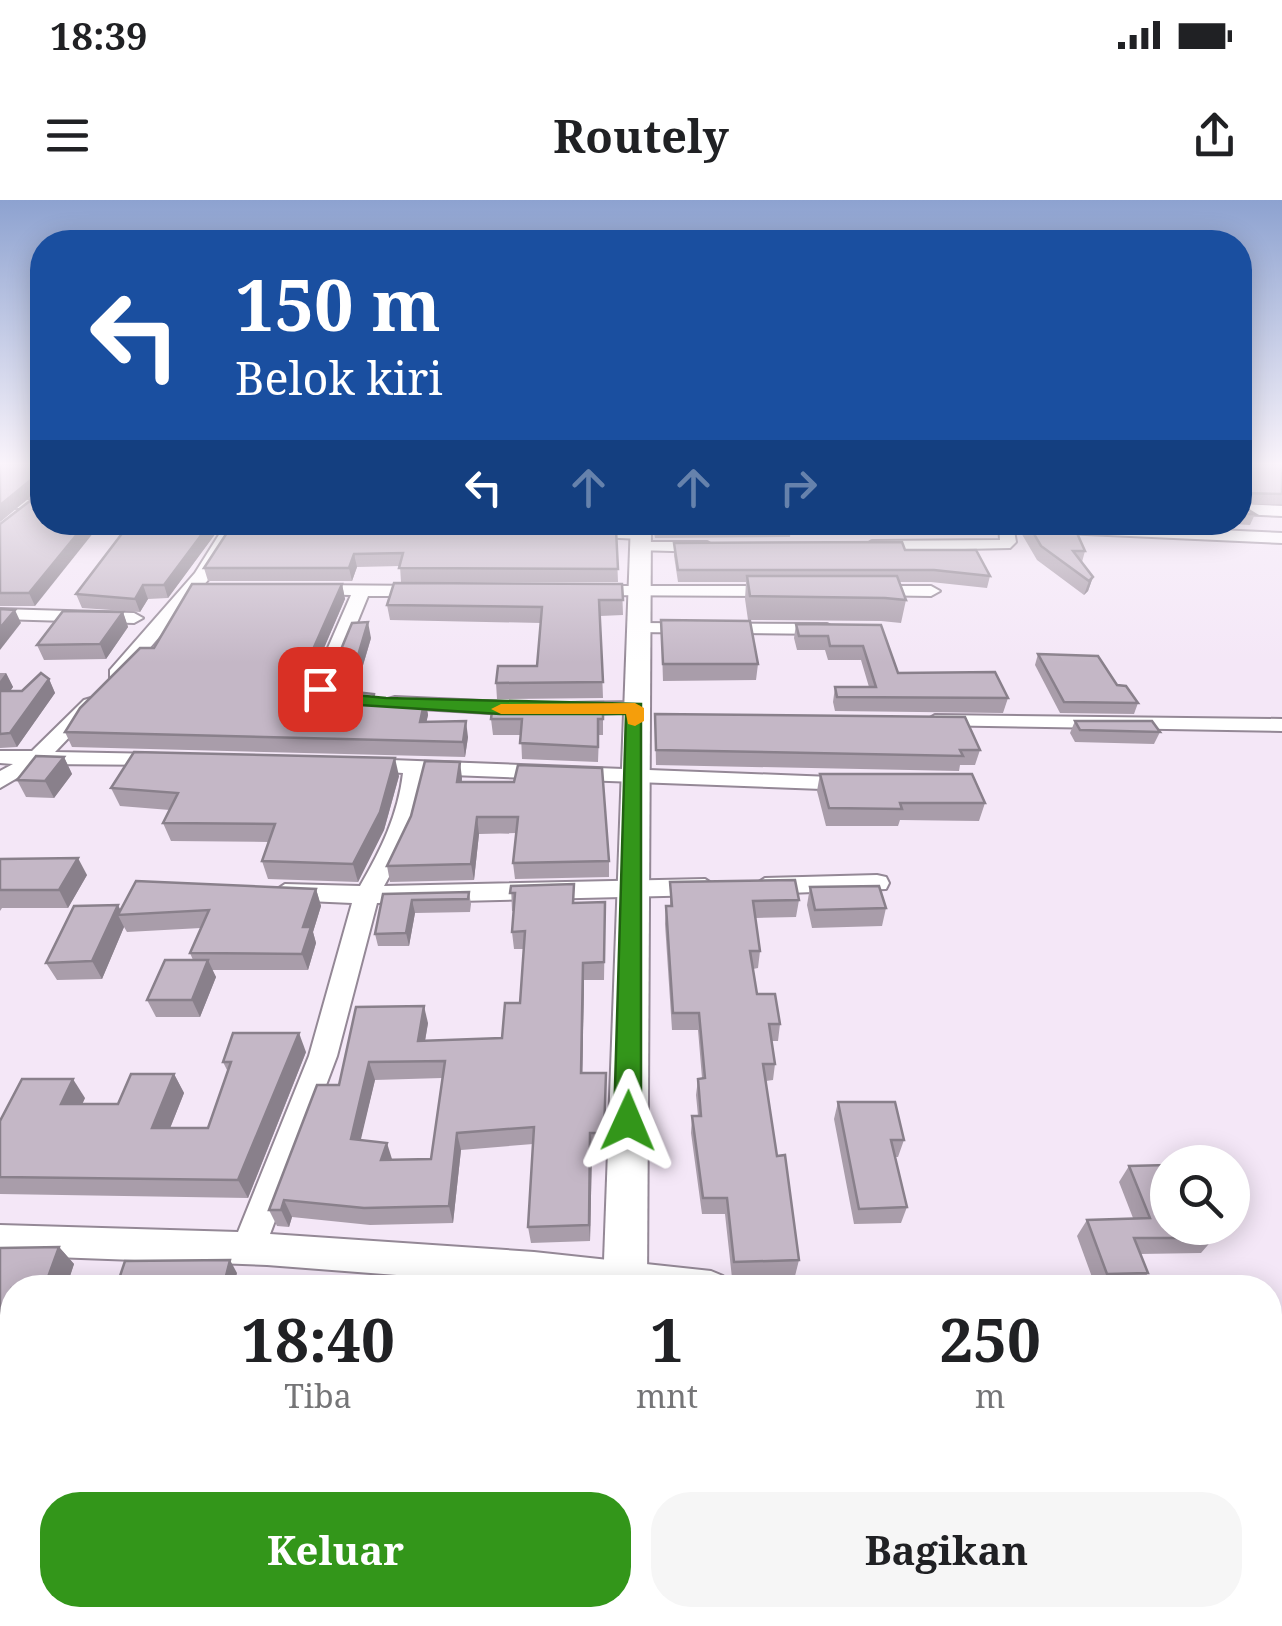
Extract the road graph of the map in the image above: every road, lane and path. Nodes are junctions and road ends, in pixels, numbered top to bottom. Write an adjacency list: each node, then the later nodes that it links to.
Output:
1 (1252, 534): 6 (street)
2 (228, 535): 24 (street)
3 (641, 535): 13 (street)
4 (647, 535): 8 (street)
5 (1006, 535): 7 (street)
6 (1282, 538)
7 (860, 546)
8 (722, 547)
9 (286, 590): 10 (street)
10 (362, 590): 11 (street); 21 (street)
11 (452, 591)
12 (565, 591): 13 (street)
13 (640, 592): 14 (street); 19 (street)
14 (795, 592)
15 (853, 592): 16 (street)
16 (931, 592)
17 (0, 614): 18 (street)
18 (134, 618)
19 (637, 628): 20 (street); 21 (street)
20 (844, 630)
21 (641, 715): 29 (street)
22 (908, 721): 23 (street)
23 (1282, 725)
24 (38, 757): 25 (street); 26 (street); 30 (street)
25 (0, 758)
26 (177, 760)
27 (336, 764): 28 (street)
28 (415, 766): 29 (street); 35 (street)
29 (633, 773): 31 (street); 33 (street)
30 (0, 781)
31 (863, 783)
32 (877, 883): 33 (street)
33 (632, 889): 35 (street); 39 (street)
34 (268, 892): 35 (street)
35 (367, 895): 37 (street)
36 (0, 1240): 37 (street)
37 (248, 1246): 38 (street)
38 (552, 1275)
39 (625, 1275)

